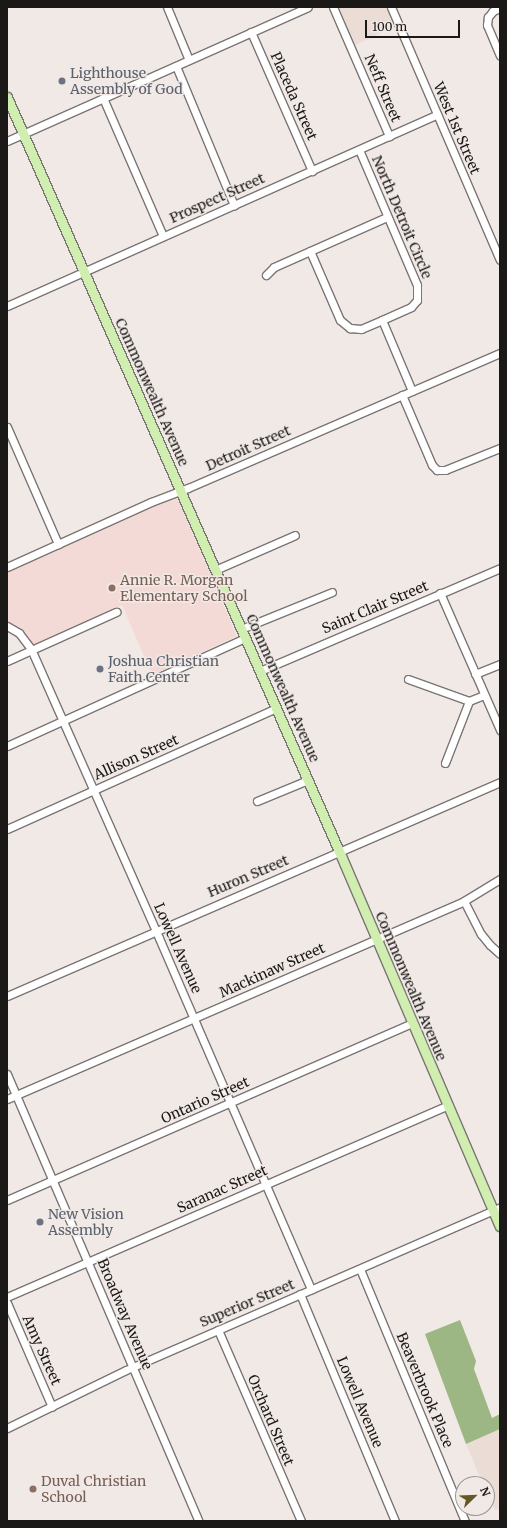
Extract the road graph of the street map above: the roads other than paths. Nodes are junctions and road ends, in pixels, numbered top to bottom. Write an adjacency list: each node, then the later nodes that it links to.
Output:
1 (167, 7): 8 (street)
2 (308, 7): 6 (street)
3 (333, 7): 14 (street, Neff Street)
4 (391, 7): 12 (street, West 1st Street)
5 (500, 8): 7 (street)
6 (251, 32): 8 (street); 17 (street, Placeda Street)
7 (500, 55)
8 (189, 60): 9 (street)
9 (176, 66): 11 (street); 18 (street)
10 (7, 97): 13 (main road, Commonwealth Avenue)
11 (103, 98): 13 (street); 20 (street)
12 (437, 115): 14 (street, Prospect Street); 22 (street, West 1st Street)
13 (23, 134): 15 (street); 23 (main road, Commonwealth Avenue)
14 (389, 136): 16 (street, Prospect Street)
15 (7, 141)
16 (359, 150): 17 (street, Prospect Street); 19 (street, North Detroit Circle)
17 (312, 171): 18 (street, Prospect Street)
18 (234, 205): 20 (street, Prospect Street)
19 (387, 217): 21 (street); 26 (street, North Detroit Circle)
20 (163, 236): 23 (street, Prospect Street)
21 (310, 251): 24 (street); 26 (street)
22 (500, 260)
23 (84, 272): 25 (street, Prospect Street); 32 (main road, Commonwealth Avenue)
24 (266, 275)
25 (7, 306)
26 (382, 320): 28 (street)
27 (500, 353): 28 (street, Detroit Street)
28 (412, 391): 29 (street, Detroit Street)
29 (402, 395): 31 (street); 32 (street, Detroit Street)
30 (7, 427): 34 (street)
31 (500, 448)
32 (180, 491): 34 (street, Detroit Street); 37 (main road, Commonwealth Avenue)
33 (295, 535): 37 (street)
34 (58, 544): 35 (street, Detroit Street)
35 (7, 567)
36 (500, 568): 39 (street, Saint Clair Street)
37 (215, 570): 42 (main road, Commonwealth Avenue)
38 (332, 592): 42 (street)
39 (440, 593): 47 (street, Saint Clair Street); 48 (street)
40 (116, 612): 44 (street)
41 (7, 626): 44 (street, Lowell Avenue)
42 (241, 629): 43 (main road, Commonwealth Avenue)
43 (245, 638): 47 (main road, Commonwealth Avenue); 53 (street)
44 (31, 650): 45 (street); 53 (street, Lowell Avenue)
45 (7, 661)
46 (500, 664): 48 (street)
47 (260, 671): 52 (main road, Commonwealth Avenue)
48 (475, 674): 50 (street)
49 (408, 679): 51 (street)
50 (484, 695): 51 (street); 54 (street)
51 (469, 701): 56 (street)
52 (276, 708): 57 (main road, Commonwealth Avenue); 59 (street, Allison Street)
53 (63, 720): 55 (street); 59 (street, Lowell Avenue)
54 (500, 730)
55 (7, 746)
56 (444, 763)
57 (308, 780): 60 (street); 62 (main road, Commonwealth Avenue)
58 (500, 782): 62 (street, Huron Street)
59 (94, 790): 61 (street, Allison Street); 65 (street, Lowell Avenue)
60 (257, 801)
61 (7, 829)
62 (339, 851): 65 (street, Huron Street); 66 (main road, Commonwealth Avenue)
63 (500, 879): 64 (street, Mackinaw Street)
64 (464, 901): 66 (street, Mackinaw Street); 67 (street)
65 (156, 931): 68 (street, Huron Street); 69 (street, Lowell Avenue)
66 (375, 939): 69 (street, Mackinaw Street); 70 (main road, Commonwealth Avenue)
67 (500, 954)
68 (7, 996)
69 (194, 1018): 72 (street, Mackinaw Street); 74 (street, Lowell Avenue)
70 (413, 1023): 74 (street, Ontario Street); 75 (main road, Commonwealth Avenue)
71 (7, 1074): 72 (street, Broadway Avenue)
72 (16, 1095): 73 (street, Mackinaw Street); 76 (street, Broadway Avenue)
73 (7, 1099)
74 (231, 1102): 76 (street, Ontario Street); 77 (street, Lowell Avenue)
75 (448, 1105): 77 (street, Saranac Street); 79 (main road, Commonwealth Avenue)
76 (53, 1180): 78 (street, Ontario Street); 81 (street, Broadway Avenue)
77 (266, 1184): 81 (street, Saranac Street); 83 (street, Lowell Avenue)
78 (7, 1200)
79 (497, 1208): 80 (main road, Commonwealth Avenue); 82 (street, Superior Street)
80 (500, 1226)
81 (88, 1261): 85 (street, Saranac Street); 88 (street, Broadway Avenue)
82 (360, 1269): 83 (street, Superior Street); 94 (street, Beaverbrook Place)
83 (311, 1290): 84 (street, Superior Street)
84 (300, 1294): 87 (street, Superior Street); 93 (street, Lowell Avenue)
85 (7, 1297)
86 (7, 1303): 89 (street, Amy Street)
87 (218, 1330): 88 (street, Superior Street); 92 (street, Orchard Street)
88 (134, 1366): 89 (street, Superior Street); 91 (street, Broadway Avenue)
89 (52, 1407): 90 (street, Superior Street)
90 (7, 1428)
91 (199, 1521)
92 (301, 1521)
93 (395, 1521)
94 (466, 1521)

